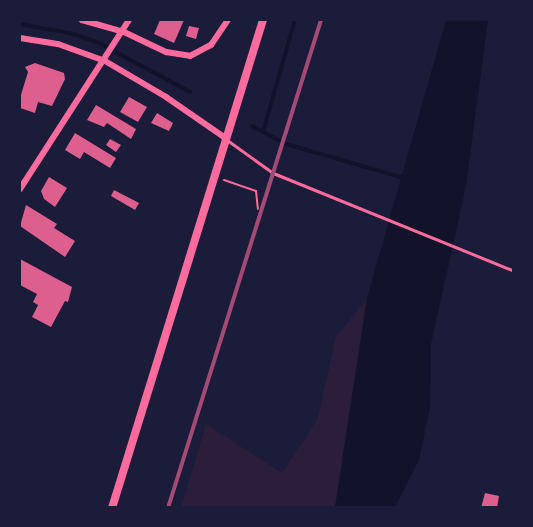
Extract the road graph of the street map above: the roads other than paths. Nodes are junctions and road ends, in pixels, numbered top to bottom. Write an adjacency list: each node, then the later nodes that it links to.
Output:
1 (82, 20): 5 (street)
2 (129, 20): 5 (street)
3 (228, 20): 5 (street)
4 (263, 20): 8 (main road)
5 (124, 32): 7 (street)
6 (20, 38): 7 (street)
7 (107, 58): 8 (street); 9 (street)
8 (225, 137): 10 (lane); 11 (main road)
9 (20, 189)
10 (513, 271)
11 (112, 507)

